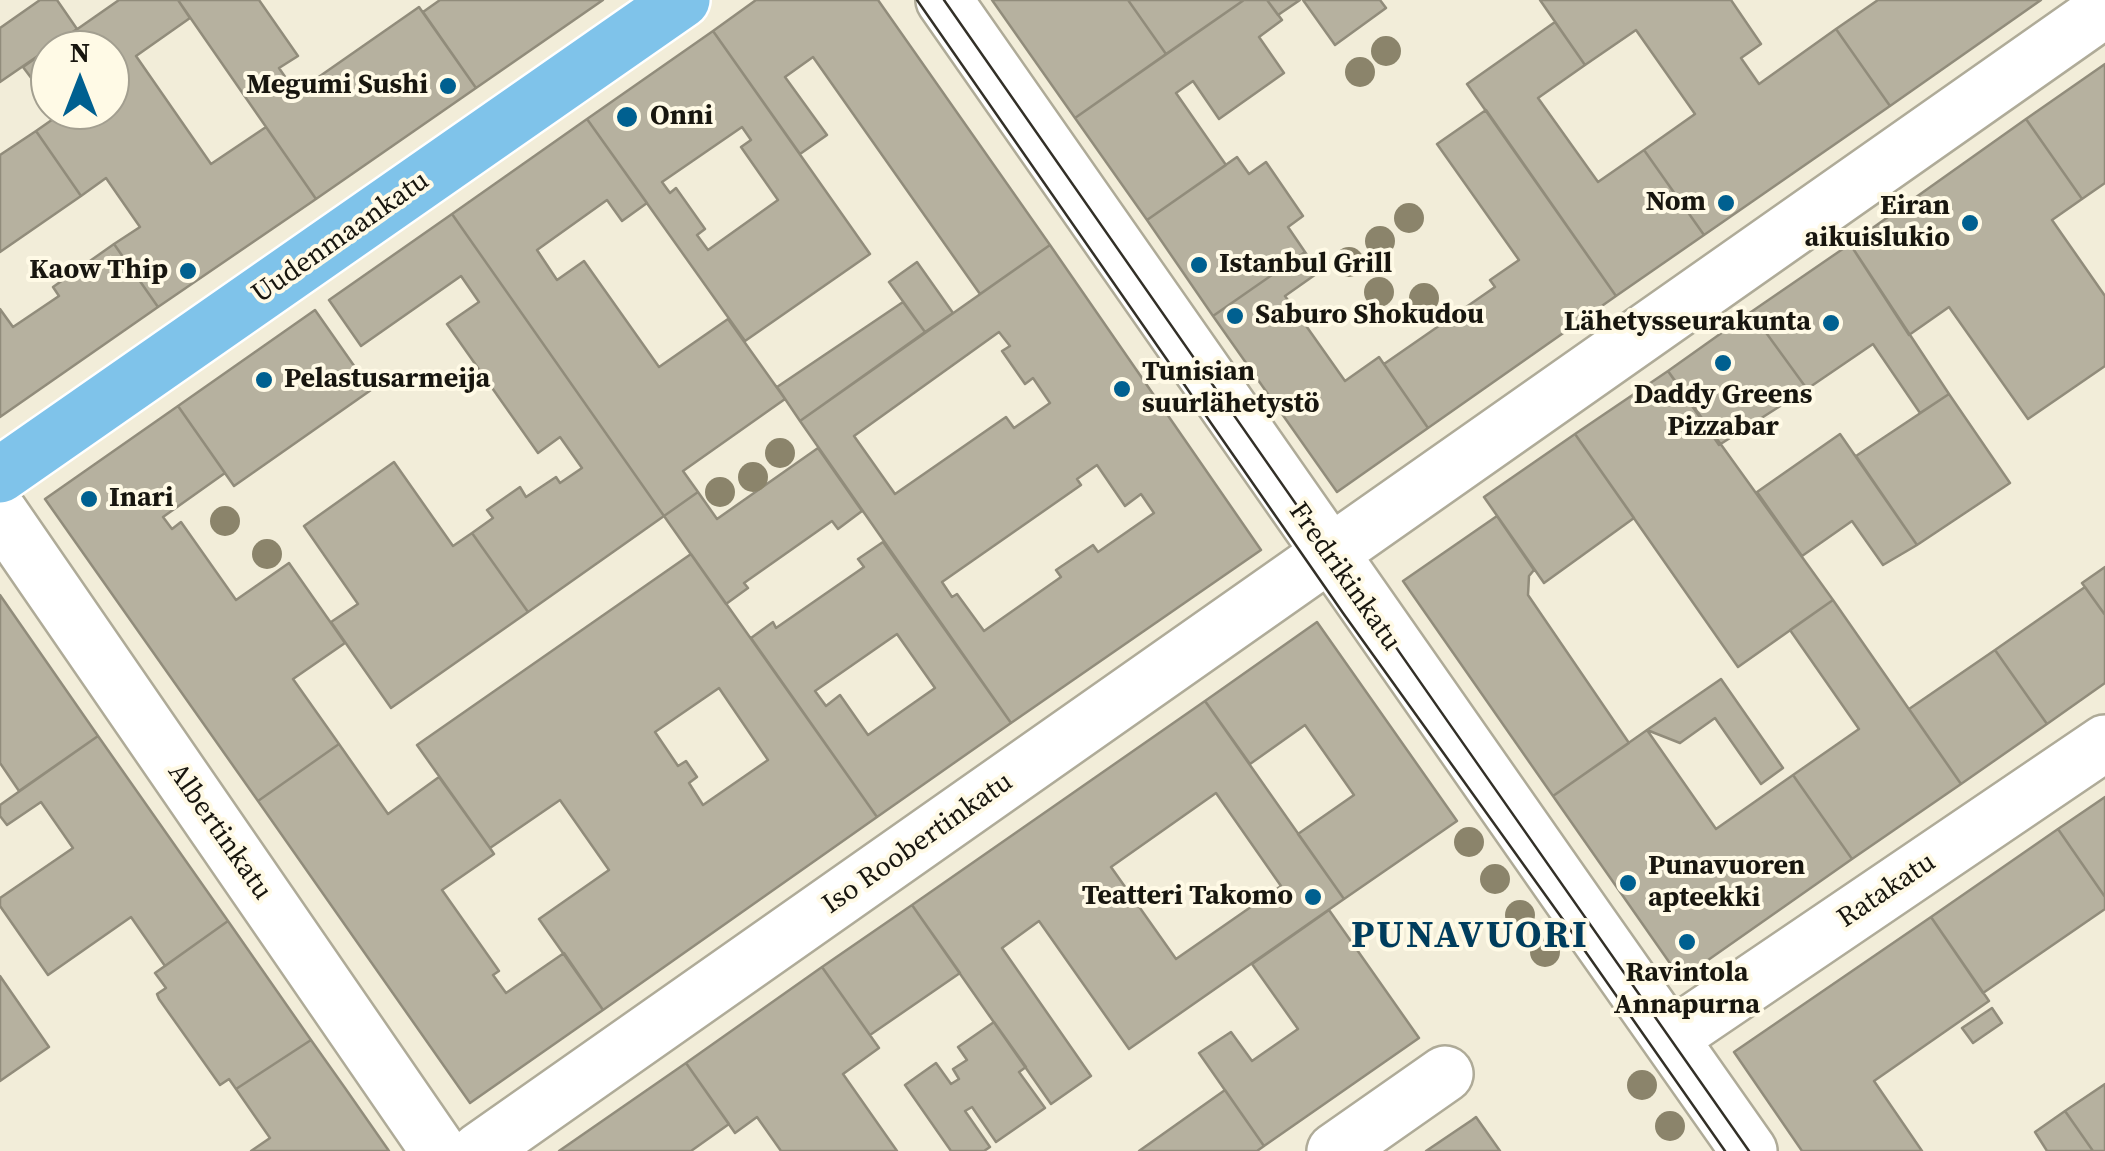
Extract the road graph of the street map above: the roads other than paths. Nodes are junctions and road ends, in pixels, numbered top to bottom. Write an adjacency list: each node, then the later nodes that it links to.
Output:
1 (682, 0): 4 (main road, Uudenmaankatu)
2 (944, 0): 6 (street, Fredrikinkatu)
3 (2085, 45): 6 (street, Iso Roobertinkatu)
4 (0, 475)
5 (0, 512): 10 (street, Albertinkatu)
6 (1343, 546): 8 (street, Fredrikinkatu); 11 (street, Iso Roobertinkatu)
7 (2105, 743): 8 (street, Ratakatu)
8 (1670, 1038): 13 (street, Fredrikinkatu)
9 (1445, 1074): 12 (street)
10 (439, 1151)
11 (479, 1151)
12 (1335, 1151)
13 (1749, 1151)

